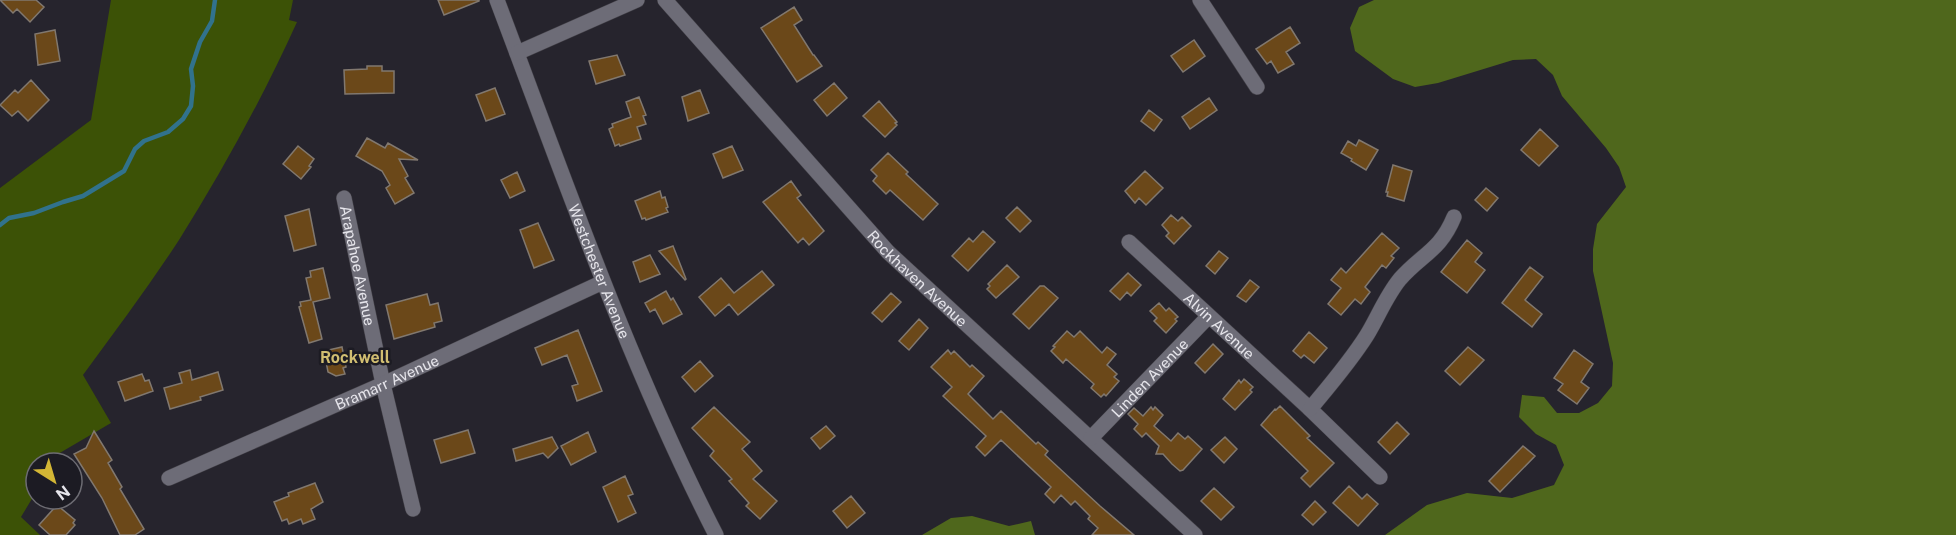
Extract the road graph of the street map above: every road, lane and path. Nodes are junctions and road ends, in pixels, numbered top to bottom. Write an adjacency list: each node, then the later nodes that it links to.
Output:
1 (497, 0): 5 (street, Westchester Avenue)
2 (637, 0): 5 (street)
3 (665, 0): 14 (street, Rockhaven Avenue)
4 (1200, 0): 6 (street)
5 (517, 53): 10 (street, Westchester Avenue)
6 (1257, 87)
7 (344, 198): 12 (street, Arapahoe Avenue)
8 (1454, 217): 13 (street)
9 (1129, 242): 11 (street, Alvin Avenue)
10 (603, 282): 12 (street, Bramarr Avenue); 18 (street, Westchester Avenue)
11 (1208, 317): 13 (street, Alvin Avenue); 14 (street, Linden Avenue)
12 (383, 384): 16 (street, Bramarr Avenue); 17 (street, Arapahoe Avenue)
13 (1310, 409): 15 (street, Alvin Avenue)
14 (1090, 438): 19 (street, Rockhaven Avenue)
15 (1380, 477)
16 (169, 478)
17 (413, 509)
18 (716, 535)
19 (1195, 535)

